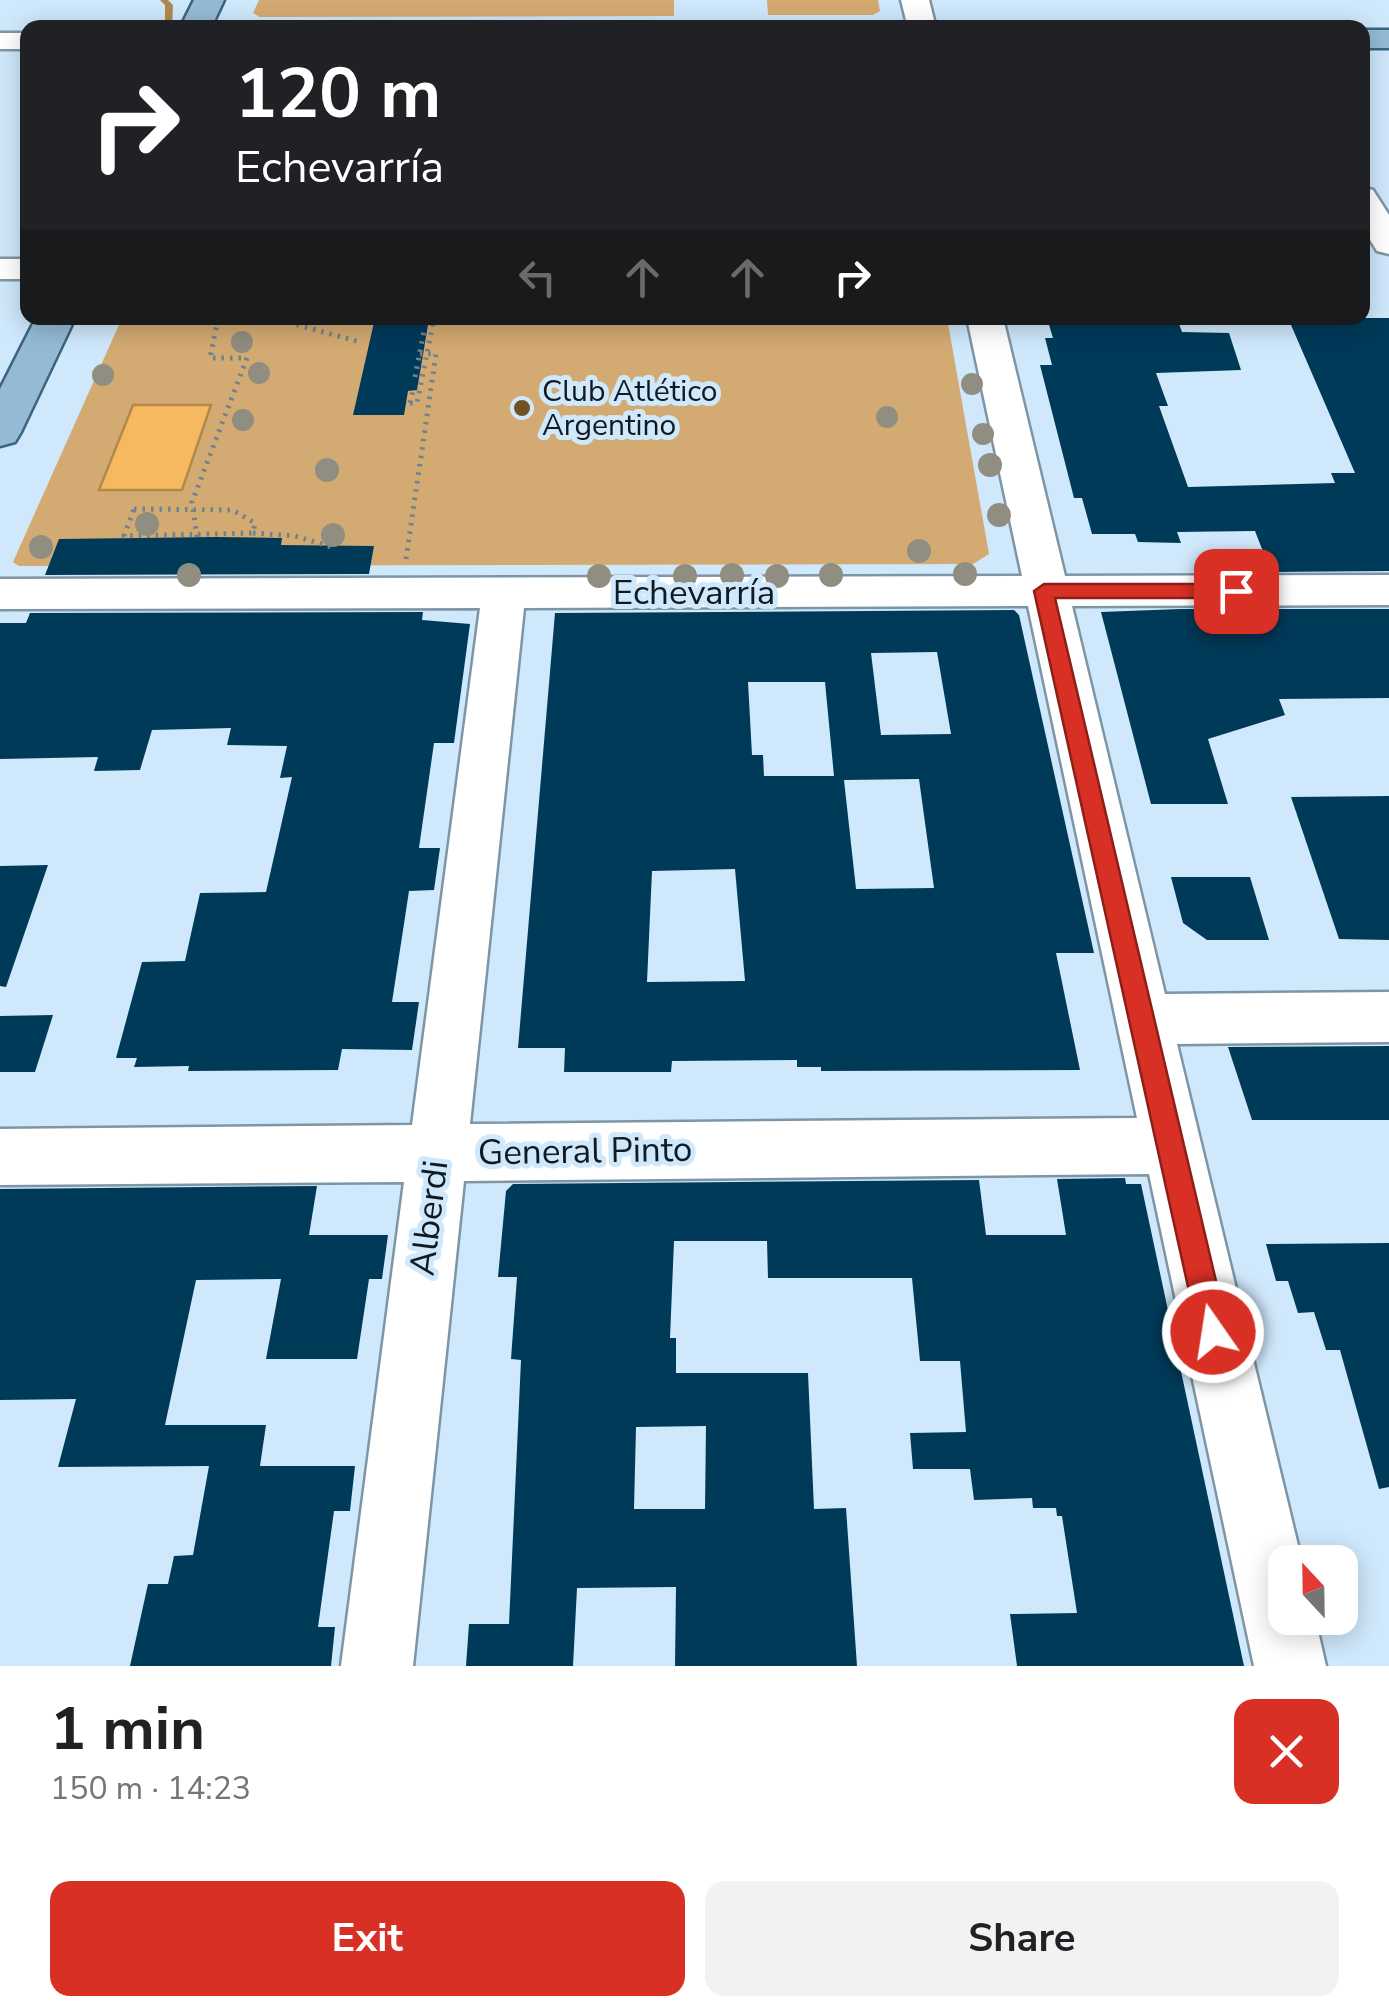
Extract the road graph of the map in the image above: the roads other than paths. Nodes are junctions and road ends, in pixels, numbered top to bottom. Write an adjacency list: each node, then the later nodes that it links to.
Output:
1 (1370, 211): 2 (street)
2 (1389, 244)
3 (52, 325): 5 (main road)
4 (987, 325): 7 (street)
5 (0, 432)
6 (1389, 590): 7 (street, Echevarría)
7 (1044, 591): 8 (street, Echevarría); 11 (street)
8 (504, 592): 9 (street, Echevarría); 13 (street, Alberdi)
9 (0, 594)
10 (1389, 1017): 11 (street)
11 (1144, 1018): 12 (street)
12 (1170, 1146): 13 (street, General Pinto); 16 (street)
13 (436, 1153): 14 (street, General Pinto); 15 (street, Alberdi)
14 (0, 1157)
15 (377, 1666)
16 (1290, 1666)

